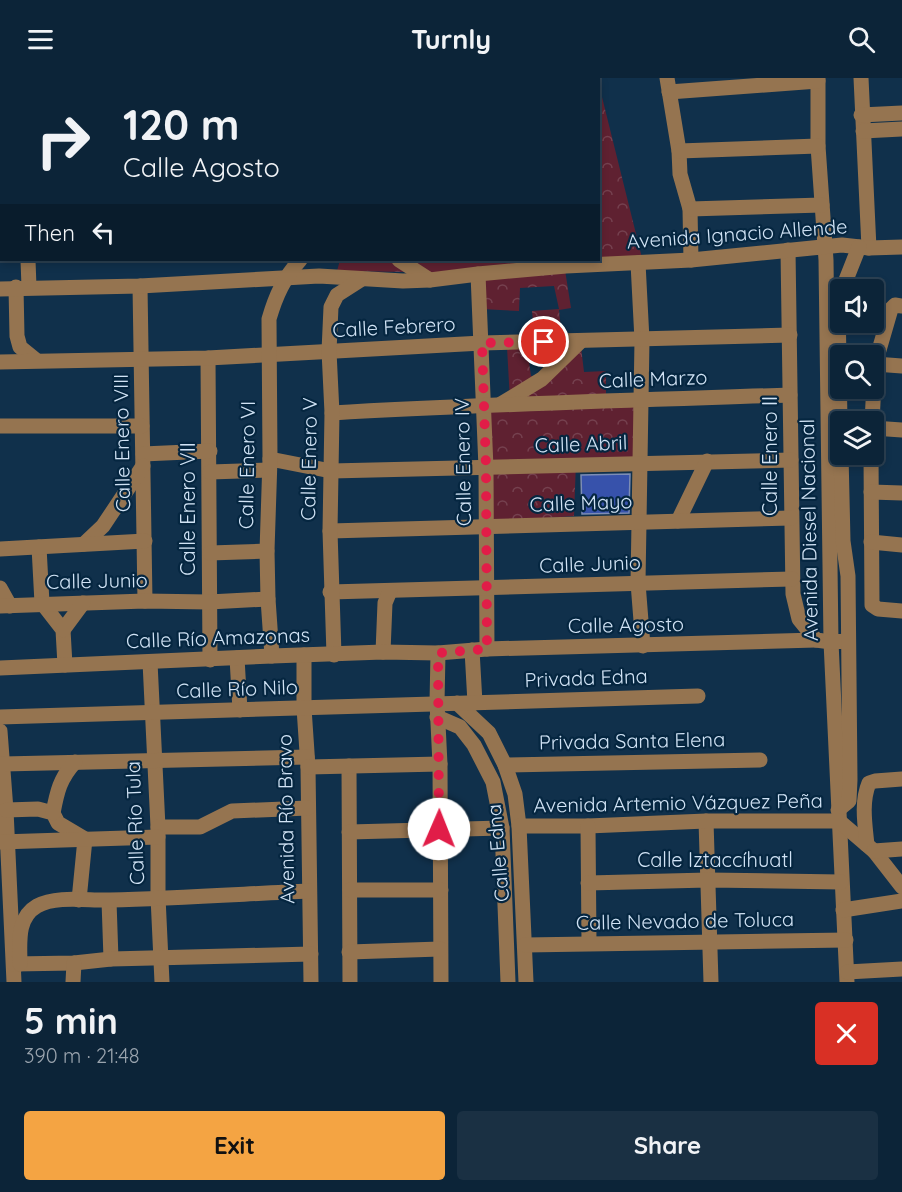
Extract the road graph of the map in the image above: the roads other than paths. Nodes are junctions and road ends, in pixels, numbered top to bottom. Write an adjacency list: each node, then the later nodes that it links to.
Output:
1 (861, 78): 5 (street)
2 (818, 79): 3 (street); 8 (street, Avenida Diesel Nacional)
3 (668, 85): 9 (street)
4 (902, 113): 5 (street)
5 (861, 115): 7 (street)
6 (902, 129): 7 (street)
7 (863, 131): 12 (street)
8 (818, 146): 9 (street); 10 (street, Avenida Diesel Nacional)
9 (679, 151): 11 (street)
10 (822, 205): 11 (street); 15 (street, Avenida Diesel Nacional)
11 (690, 209): 16 (street)
12 (864, 247): 13 (street, Avenida Ignacio Allende); 15 (street, Avenida Ignacio Allende); 21 (street)
13 (902, 247)
14 (788, 250): 15 (street, Avenida Ignacio Allende); 16 (street, Avenida Ignacio Allende); 32 (street, Calle Enero II)
15 (825, 253): 21 (street); 99 (street, Avenida Diesel Nacional)
16 (691, 260): 20 (street, Avenida Ignacio Allende)
17 (28, 261): 28 (street)
18 (299, 261): 23 (street, Calle Enero VI)
19 (401, 261): 26 (street)
20 (638, 263): 22 (street, Avenida Ignacio Allende); 33 (street)
21 (849, 271): 25 (street)
22 (478, 274): 26 (street, Avenida Ignacio Allende); 35 (street, Calle Enero IV)
23 (285, 278): 24 (street, Avenida Ignacio Allende); 27 (street, Avenida Ignacio Allende); 38 (street, Calle Enero VI)
24 (362, 279): 26 (street, Avenida Ignacio Allende); 37 (street, Calle Enero V)
25 (846, 279)
26 (430, 280)
27 (140, 286): 28 (street, Avenida Ignacio Allende); 40 (street, Calle Enero VIII)
28 (23, 287): 29 (street, Avenida Ignacio Allende); 41 (street)
29 (0, 289)
30 (899, 305): 36 (street)
31 (839, 333): 49 (street)
32 (790, 335): 33 (street, Calle Febrero); 45 (street, Calle Enero II)
33 (642, 340): 34 (street, Calle Febrero); 46 (street)
34 (581, 341): 35 (street, Calle Febrero); 47 (street)
35 (482, 343): 37 (street, Calle Febrero); 48 (street, Calle Enero IV)
36 (881, 345)
37 (329, 351): 38 (street, Calle Febrero); 50 (street, Calle Enero V)
38 (269, 356): 39 (street, Calle Febrero); 60 (street, Calle Enero VI)
39 (208, 358): 40 (street, Calle Febrero); 55 (street, Calle Enero VII)
40 (142, 359): 41 (street, Calle Febrero); 52 (street, Calle Enero VIII)
41 (36, 360): 42 (street, Calle Febrero)
42 (0, 362)
43 (884, 365): 44 (street)
44 (902, 366)
45 (790, 395): 46 (street, Calle Marzo); 57 (street, Calle Enero II)
46 (641, 400): 47 (street, Calle Marzo); 59 (street)
47 (501, 404): 48 (street, Calle Marzo)
48 (483, 406): 50 (street, Calle Marzo); 63 (street, Calle Enero IV)
49 (840, 411)
50 (332, 413): 64 (street, Calle Enero V)
51 (0, 426): 52 (street)
52 (142, 426): 56 (street, Calle Enero VIII)
53 (884, 429): 54 (street)
54 (902, 430)
55 (210, 451): 56 (street); 65 (street, Calle Enero VII)
56 (143, 460): 73 (street, Calle Enero VIII); 75 (street)
57 (790, 460): 58 (street, Calle Abril); 68 (street, Calle Enero II)
58 (707, 461): 59 (street, Calle Abril); 69 (street)
59 (640, 464): 63 (street, Calle Abril); 70 (street)
60 (270, 465): 64 (street, Calle Abril); 65 (street, Calle Abril); 80 (street, Calle Enero VI)
61 (841, 465): 98 (street, Avenida Artemio Vázquez Peña)
62 (871, 465): 66 (street)
63 (486, 468): 64 (street, Calle Abril); 71 (street, Calle Enero IV)
64 (331, 471): 72 (street, Calle Enero V)
65 (210, 472): 81 (street, Calle Enero VII)
66 (871, 492): 67 (street); 74 (street)
67 (902, 493)
68 (791, 518): 69 (street, Calle Mayo); 83 (street, Calle Enero II)
69 (678, 521): 70 (street, Calle Mayo)
70 (639, 522): 71 (street, Calle Mayo); 84 (street)
71 (486, 528): 72 (street, Calle Mayo); 86 (street, Calle Enero IV)
72 (330, 531): 88 (street, Calle Enero V)
73 (145, 541): 75 (street); 90 (street, Calle Enero VIII)
74 (871, 542): 76 (street); 95 (street)
75 (84, 544): 77 (street)
76 (902, 545)
77 (39, 547): 78 (street); 92 (street)
78 (20, 548): 79 (street); 82 (street)
79 (0, 549)
80 (267, 551): 81 (street); 89 (street, Calle Enero VI)
81 (210, 553): 91 (street, Calle Enero VII)
82 (0, 561)
83 (792, 579): 84 (street, Calle Junio); 97 (street, Calle Enero II)
84 (638, 583): 86 (street, Calle Junio); 100 (street)
85 (0, 588): 94 (street)
86 (486, 588): 87 (street, Calle Junio); 101 (street, Calle Enero IV)
87 (390, 591): 88 (street, Calle Junio); 102 (street)
88 (330, 592): 105 (street, Calle Enero V)
89 (268, 599): 91 (street, Calle Junio); 106 (street, Calle Enero VI)
90 (145, 601): 91 (street, Calle Junio); 93 (street, Calle Junio)
91 (209, 602): 108 (street, Calle Enero VII)
92 (42, 603): 93 (street, Calle Junio); 94 (street, Calle Junio); 96 (street)
93 (83, 603): 96 (street)
94 (5, 606)
95 (902, 611)
96 (63, 630): 110 (street)
97 (816, 640): 99 (street); 100 (street, Calle Agosto)
98 (848, 641): 99 (street); 135 (street, Avenida Artemio Vázquez Peña)
99 (831, 642): 135 (street, Avenida Diesel Nacional)
100 (643, 646): 101 (street, Calle Agosto)
101 (480, 650): 103 (street, Calle Agosto); 114 (street, Calle Enero IV)
102 (383, 652): 103 (street, Calle Río Amazonas); 105 (street, Calle Río Amazonas)
103 (438, 653): 117 (street)
104 (304, 655): 105 (street, Calle Río Amazonas); 106 (street, Calle Río Amazonas); 115 (street, Avenida Río Bravo)
105 (333, 655)
106 (272, 656): 107 (street, Calle Río Amazonas)
107 (237, 658): 108 (street, Calle Río Amazonas); 116 (street)
108 (210, 660): 109 (street, Calle Río Amazonas)
109 (150, 662): 110 (street, Calle Río Amazonas); 118 (street, Calle Río Tula)
110 (65, 665): 111 (street, Calle Río Amazonas)
111 (0, 668)
112 (698, 696): 114 (street, Privada Edna)
113 (457, 703): 114 (street, Calle Río Nilo); 117 (street, Calle Río Nilo); 128 (street, Calle Edna)
114 (475, 703)
115 (304, 708): 116 (street, Calle Río Nilo); 117 (street, Calle Río Nilo); 124 (street, Avenida Río Bravo)
116 (240, 710): 118 (street, Calle Río Nilo)
117 (437, 710): 126 (street); 139 (street)
118 (152, 712): 119 (street, Calle Río Nilo); 121 (street, Calle Río Tula)
119 (0, 717)
120 (0, 731): 125 (street)
121 (154, 760): 123 (street); 124 (street); 141 (street, Calle Río Tula)
122 (760, 760): 128 (street, Privada Santa Elena)
123 (75, 762): 125 (street); 134 (street)
124 (308, 762): 129 (street); 132 (street, Avenida Río Bravo)
125 (3, 764): 131 (street)
126 (440, 764): 129 (street); 140 (street)
127 (902, 764): 130 (street)
128 (505, 765): 137 (street, Calle Edna)
129 (349, 766): 142 (street)
130 (898, 779): 145 (street)
131 (2, 780): 133 (street)
132 (309, 808): 141 (street); 153 (street, Avenida Río Bravo)
133 (6, 810): 134 (street); 144 (street)
134 (53, 813): 143 (street)
135 (838, 816): 136 (street, Avenida Artemio Vázquez Peña); 145 (street); 148 (street, Avenida Diesel Nacional)
136 (706, 821): 138 (street, Avenida Artemio Vázquez Peña); 147 (street)
137 (519, 826): 138 (street, Avenida Artemio Vázquez Peña); 163 (street, Calle Edna)
138 (588, 826): 149 (street)
139 (502, 828): 140 (street); 178 (street)
140 (439, 829): 142 (street); 152 (street)
141 (158, 832): 143 (street); 154 (street, Calle Río Tula)
142 (349, 832): 151 (street)
143 (86, 839): 144 (street); 155 (street)
144 (4, 842): 158 (street)
145 (870, 848): 146 (street); 150 (street)
146 (902, 849)
147 (708, 879): 148 (street, Calle Iztaccíhuatl); 149 (street, Calle Iztaccíhuatl); 161 (street)
148 (841, 882): 159 (street, Avenida Diesel Nacional)
149 (588, 883): 162 (street)
150 (902, 887)
151 (350, 890): 152 (street); 165 (street)
152 (441, 890): 164 (street)
153 (309, 891): 154 (street); 166 (street, Avenida Río Bravo)
154 (158, 897): 156 (street); 167 (street, Calle Río Tula)
155 (79, 900): 156 (street); 171 (street)
156 (109, 901): 168 (street)
157 (902, 901): 159 (street)
158 (5, 904): 171 (street)
159 (843, 910): 160 (street, Avenida Diesel Nacional)
160 (846, 940): 161 (street, Calle Nevado de Toluca); 172 (street, Avenida Diesel Nacional)
161 (710, 942): 162 (street, Calle Nevado de Toluca); 180 (street)
162 (589, 943): 163 (street, Calle Nevado de Toluca)
163 (525, 945): 179 (street, Calle Edna)
164 (440, 949): 165 (street); 177 (street)
165 (349, 952): 176 (street)
166 (311, 954): 167 (street); 175 (street, Avenida Río Bravo)
167 (162, 958): 168 (street); 174 (street, Calle Río Tula)
168 (111, 959): 169 (street)
169 (74, 963): 171 (street); 173 (street)
170 (902, 969): 172 (street)
171 (12, 972)
172 (847, 977)
173 (73, 982)
174 (162, 982)
175 (311, 982)
176 (350, 982)
177 (441, 982)
178 (508, 982)
179 (526, 982)
180 (711, 982)

